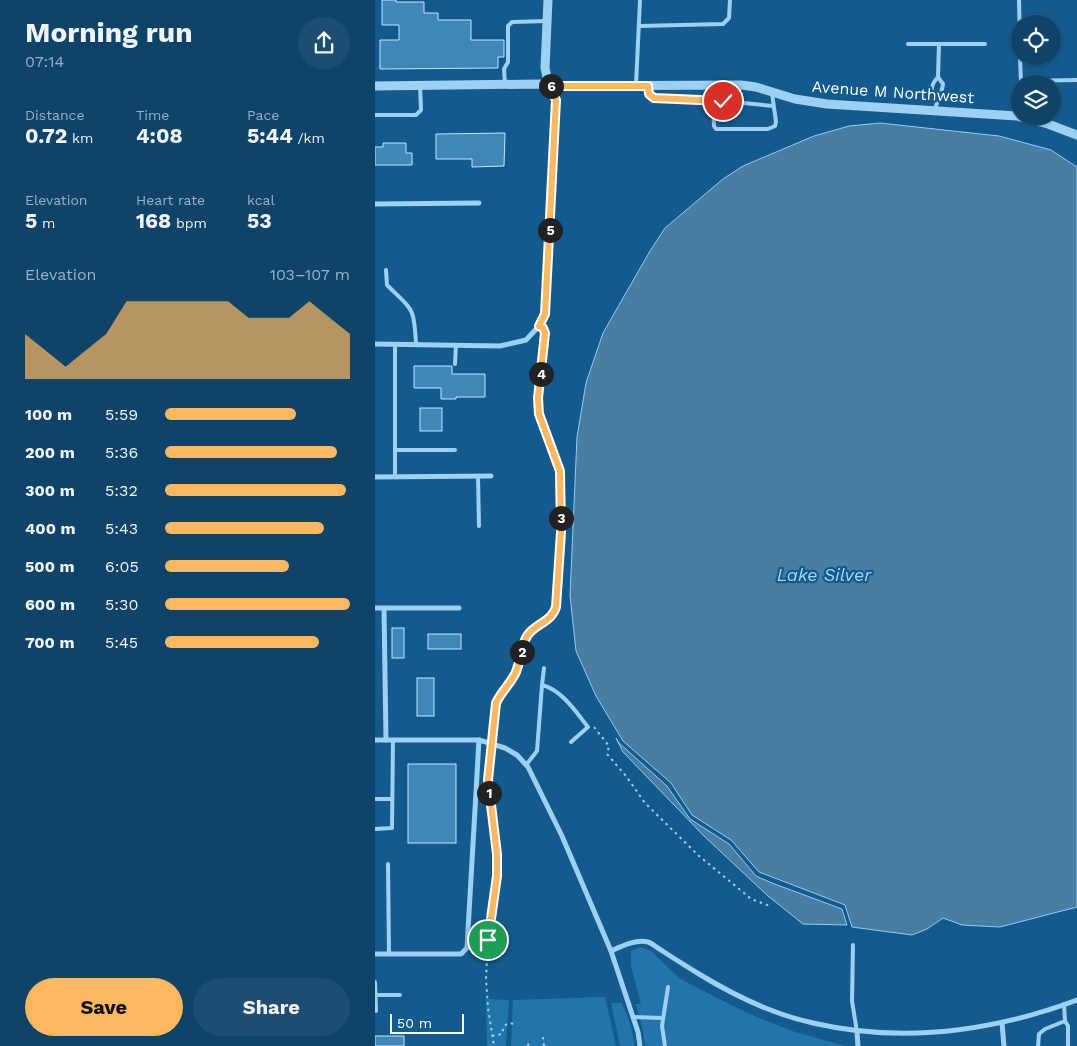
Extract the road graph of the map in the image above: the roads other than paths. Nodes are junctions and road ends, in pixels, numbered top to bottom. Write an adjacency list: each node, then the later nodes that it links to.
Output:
1 (548, 0): 6 (street)
2 (640, 0): 7 (lane)
3 (730, 0): 7 (lane)
4 (1019, 0): 5 (lane)
5 (1019, 15)
6 (547, 21): 14 (lane); 19 (street)
7 (639, 26): 16 (lane)
8 (908, 44): 9 (lane)
9 (939, 44): 10 (lane); 11 (lane)
10 (985, 44)
11 (938, 77): 22 (lane); 22 (lane)
12 (1077, 80): 13 (lane)
13 (1061, 81)
14 (505, 84): 15 (street, Avenue M Northwest); 19 (street, Avenue M Northwest)
15 (420, 85): 18 (street, Avenue M Northwest); 27 (lane)
16 (636, 85): 19 (street, Avenue M Northwest); 20 (street, Avenue M Northwest)
17 (723, 85): 20 (street, Avenue M Northwest); 21 (street, Avenue M Northwest); 24 (lane)
18 (375, 86)
19 (549, 86): 37 (street)
20 (648, 86): 23 (lane)
21 (771, 91): 25 (lane); 26 (street, Avenue M Northwest)
22 (936, 100): 26 (lane)
23 (713, 101): 24 (lane); 25 (lane)
24 (723, 101): 25 (lane)
25 (773, 106)
26 (935, 111): 28 (street, Avenue M Northwest)
27 (375, 115)
28 (1011, 116)
29 (1050, 125): 30 (street, Avenue M Northwest)
30 (1077, 136)
31 (479, 203): 32 (street)
32 (375, 204)
33 (386, 270): 36 (lane)
34 (375, 344): 35 (street)
35 (395, 344): 36 (street); 39 (lane)
36 (416, 344): 37 (street)
37 (456, 345): 38 (lane)
38 (455, 364)
39 (395, 450): 40 (lane); 44 (lane)
40 (455, 450)
41 (478, 476): 42 (street); 44 (street); 45 (lane)
42 (491, 476)
43 (375, 477): 44 (street)
44 (395, 477)
45 (479, 526)
46 (375, 608): 47 (street)
47 (384, 608): 48 (street); 52 (street)
48 (459, 608)
49 (544, 668): 50 (lane)
50 (542, 685): 55 (lane); 56 (lane)
51 (375, 740): 52 (street)
52 (386, 740): 53 (street)
53 (393, 740): 54 (street); 58 (lane)
54 (479, 740): 56 (street); 64 (street)
55 (571, 742)
56 (526, 765): 62 (street)
57 (375, 799): 58 (lane)
58 (392, 799): 59 (lane)
59 (375, 828)
60 (388, 864): 64 (lane)
61 (853, 945): 76 (lane)
62 (611, 951): 72 (street); 76 (street)
63 (375, 954): 64 (street)
64 (389, 954)
65 (375, 982): 67 (lane)
66 (668, 987): 73 (lane)
67 (375, 995): 68 (lane); 71 (lane)
68 (400, 995)
69 (1077, 1000): 70 (street)
70 (1064, 1004): 74 (lane); 75 (street)
71 (375, 1011)
72 (633, 1017): 73 (lane); 77 (street)
73 (663, 1018): 78 (lane)
74 (1065, 1021): 81 (lane); 82 (lane)
75 (1002, 1023): 76 (street); 80 (street)
76 (857, 1032): 79 (street)
77 (640, 1046)
78 (665, 1046)
79 (857, 1046)
80 (1004, 1046)
81 (1038, 1046)
82 (1068, 1046)

